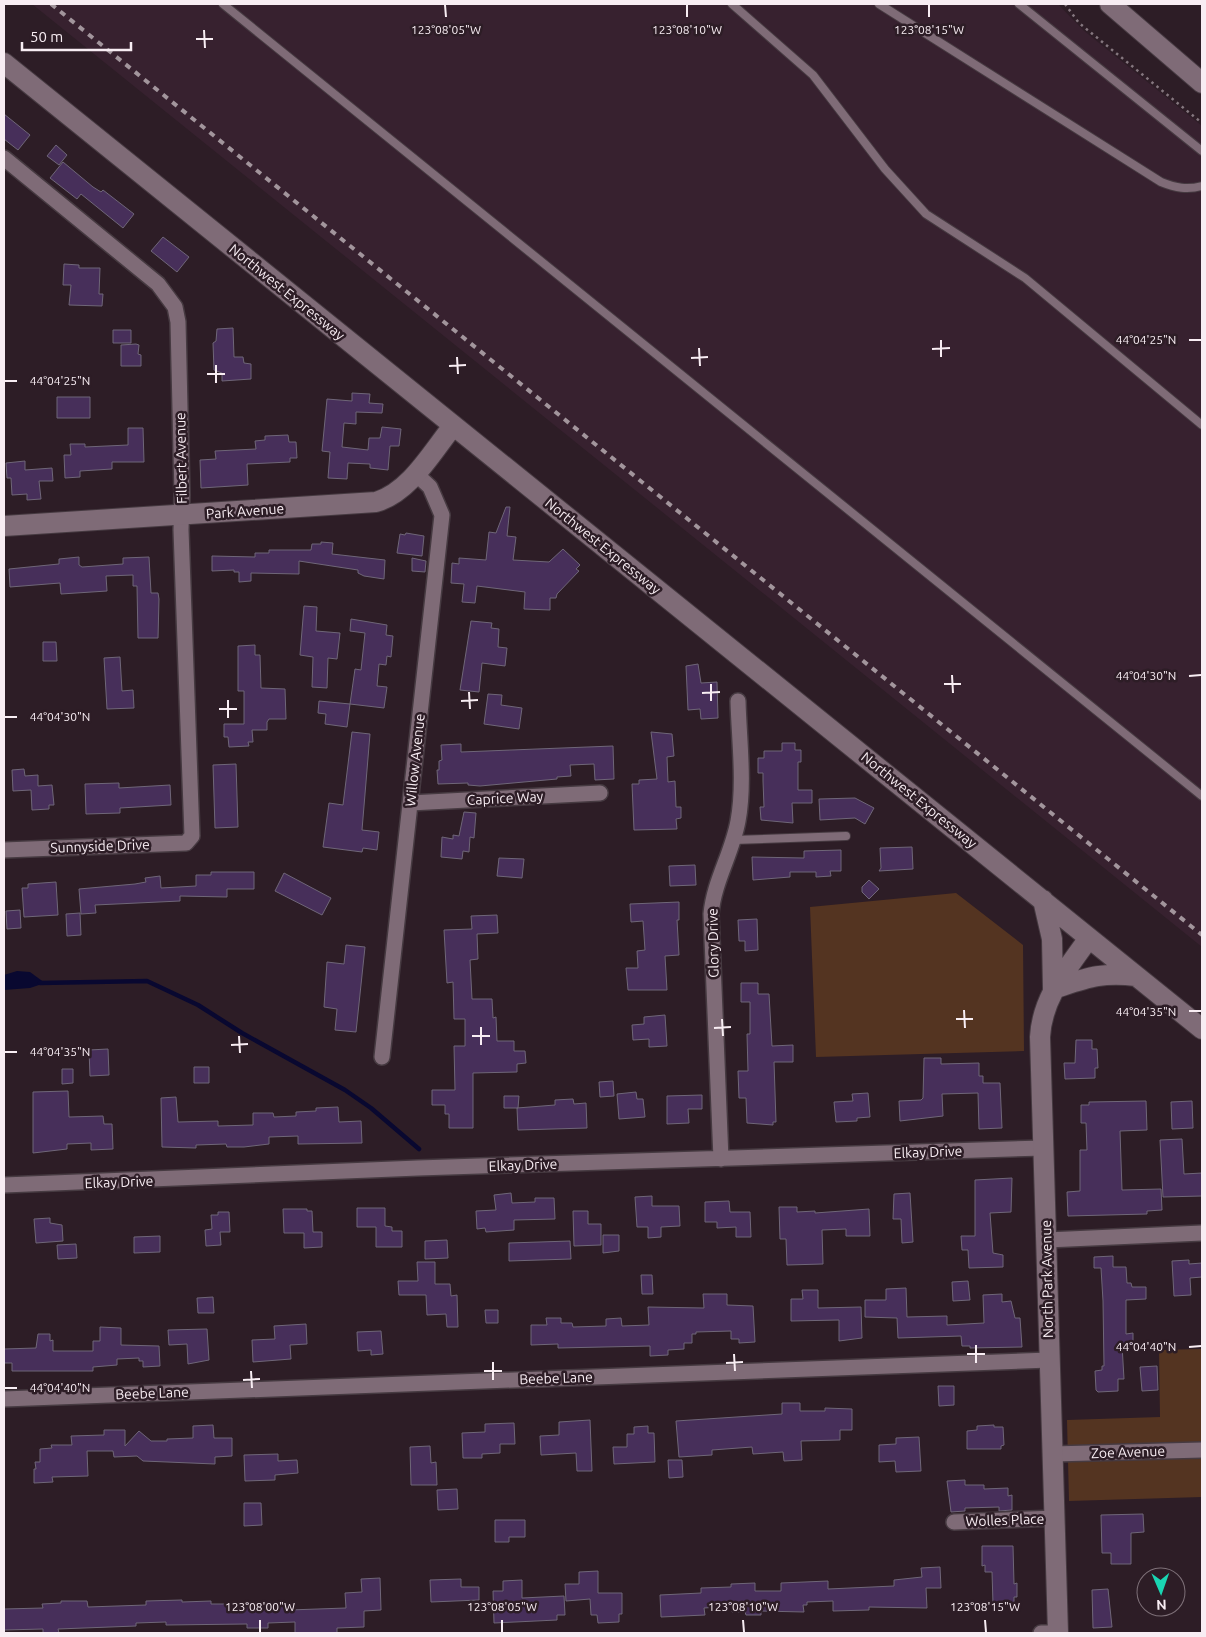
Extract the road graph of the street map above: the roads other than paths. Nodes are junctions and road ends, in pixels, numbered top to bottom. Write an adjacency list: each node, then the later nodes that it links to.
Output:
1 (223, 4): 18 (lane)
2 (732, 4): 11 (lane)
3 (879, 4): 10 (lane)
4 (1019, 4): 8 (lane)
5 (1110, 4): 7 (main road)
6 (4, 63): 12 (main road, Northwest Expressway)
7 (1202, 83)
8 (1202, 152)
9 (4, 158): 14 (street, Filbert Avenue)
10 (1202, 186)
11 (1202, 425)
12 (453, 426): 13 (main road, Park Avenue); 24 (main road, Northwest Expressway)
13 (415, 473): 14 (main road, Park Avenue); 19 (street, Willow Avenue)
14 (181, 515): 15 (main road, Park Avenue); 20 (street, Filbert Avenue)
15 (4, 526)
16 (738, 701): 22 (street, Glory Drive)
17 (600, 793): 19 (street, Caprice Way)
18 (1202, 796)
19 (410, 803): 29 (street, Willow Avenue)
20 (192, 836): 23 (street, Sunnyside Drive)
21 (846, 836): 22 (lane)
22 (733, 840): 31 (street, Glory Drive)
23 (4, 850)
24 (1043, 900): 25 (main road, Northwest Expressway); 27 (main road)
25 (1089, 938): 26 (main road, Northwest Expressway); 27 (main road, North Park Avenue)
26 (1136, 976): 27 (main road); 28 (main road, Northwest Expressway)
27 (1054, 989): 30 (main road, North Park Avenue)
28 (1202, 1029)
29 (382, 1057)
30 (1043, 1148): 31 (street, Elkay Drive); 34 (main road, North Park Avenue)
31 (721, 1159): 32 (street, Elkay Drive)
32 (4, 1185)
33 (1202, 1233): 34 (street)
34 (1046, 1240): 35 (main road, North Park Avenue)
35 (1049, 1360): 36 (street, Beebe Lane); 38 (main road, North Park Avenue)
36 (4, 1399)
37 (1202, 1450): 38 (street, Zoe Avenue)
38 (1053, 1454): 39 (main road, North Park Avenue)
39 (1056, 1518): 40 (street, Wolles Place); 42 (main road, North Park Avenue)
40 (954, 1522)
41 (1041, 1633): 42 (street)
42 (1058, 1633)

